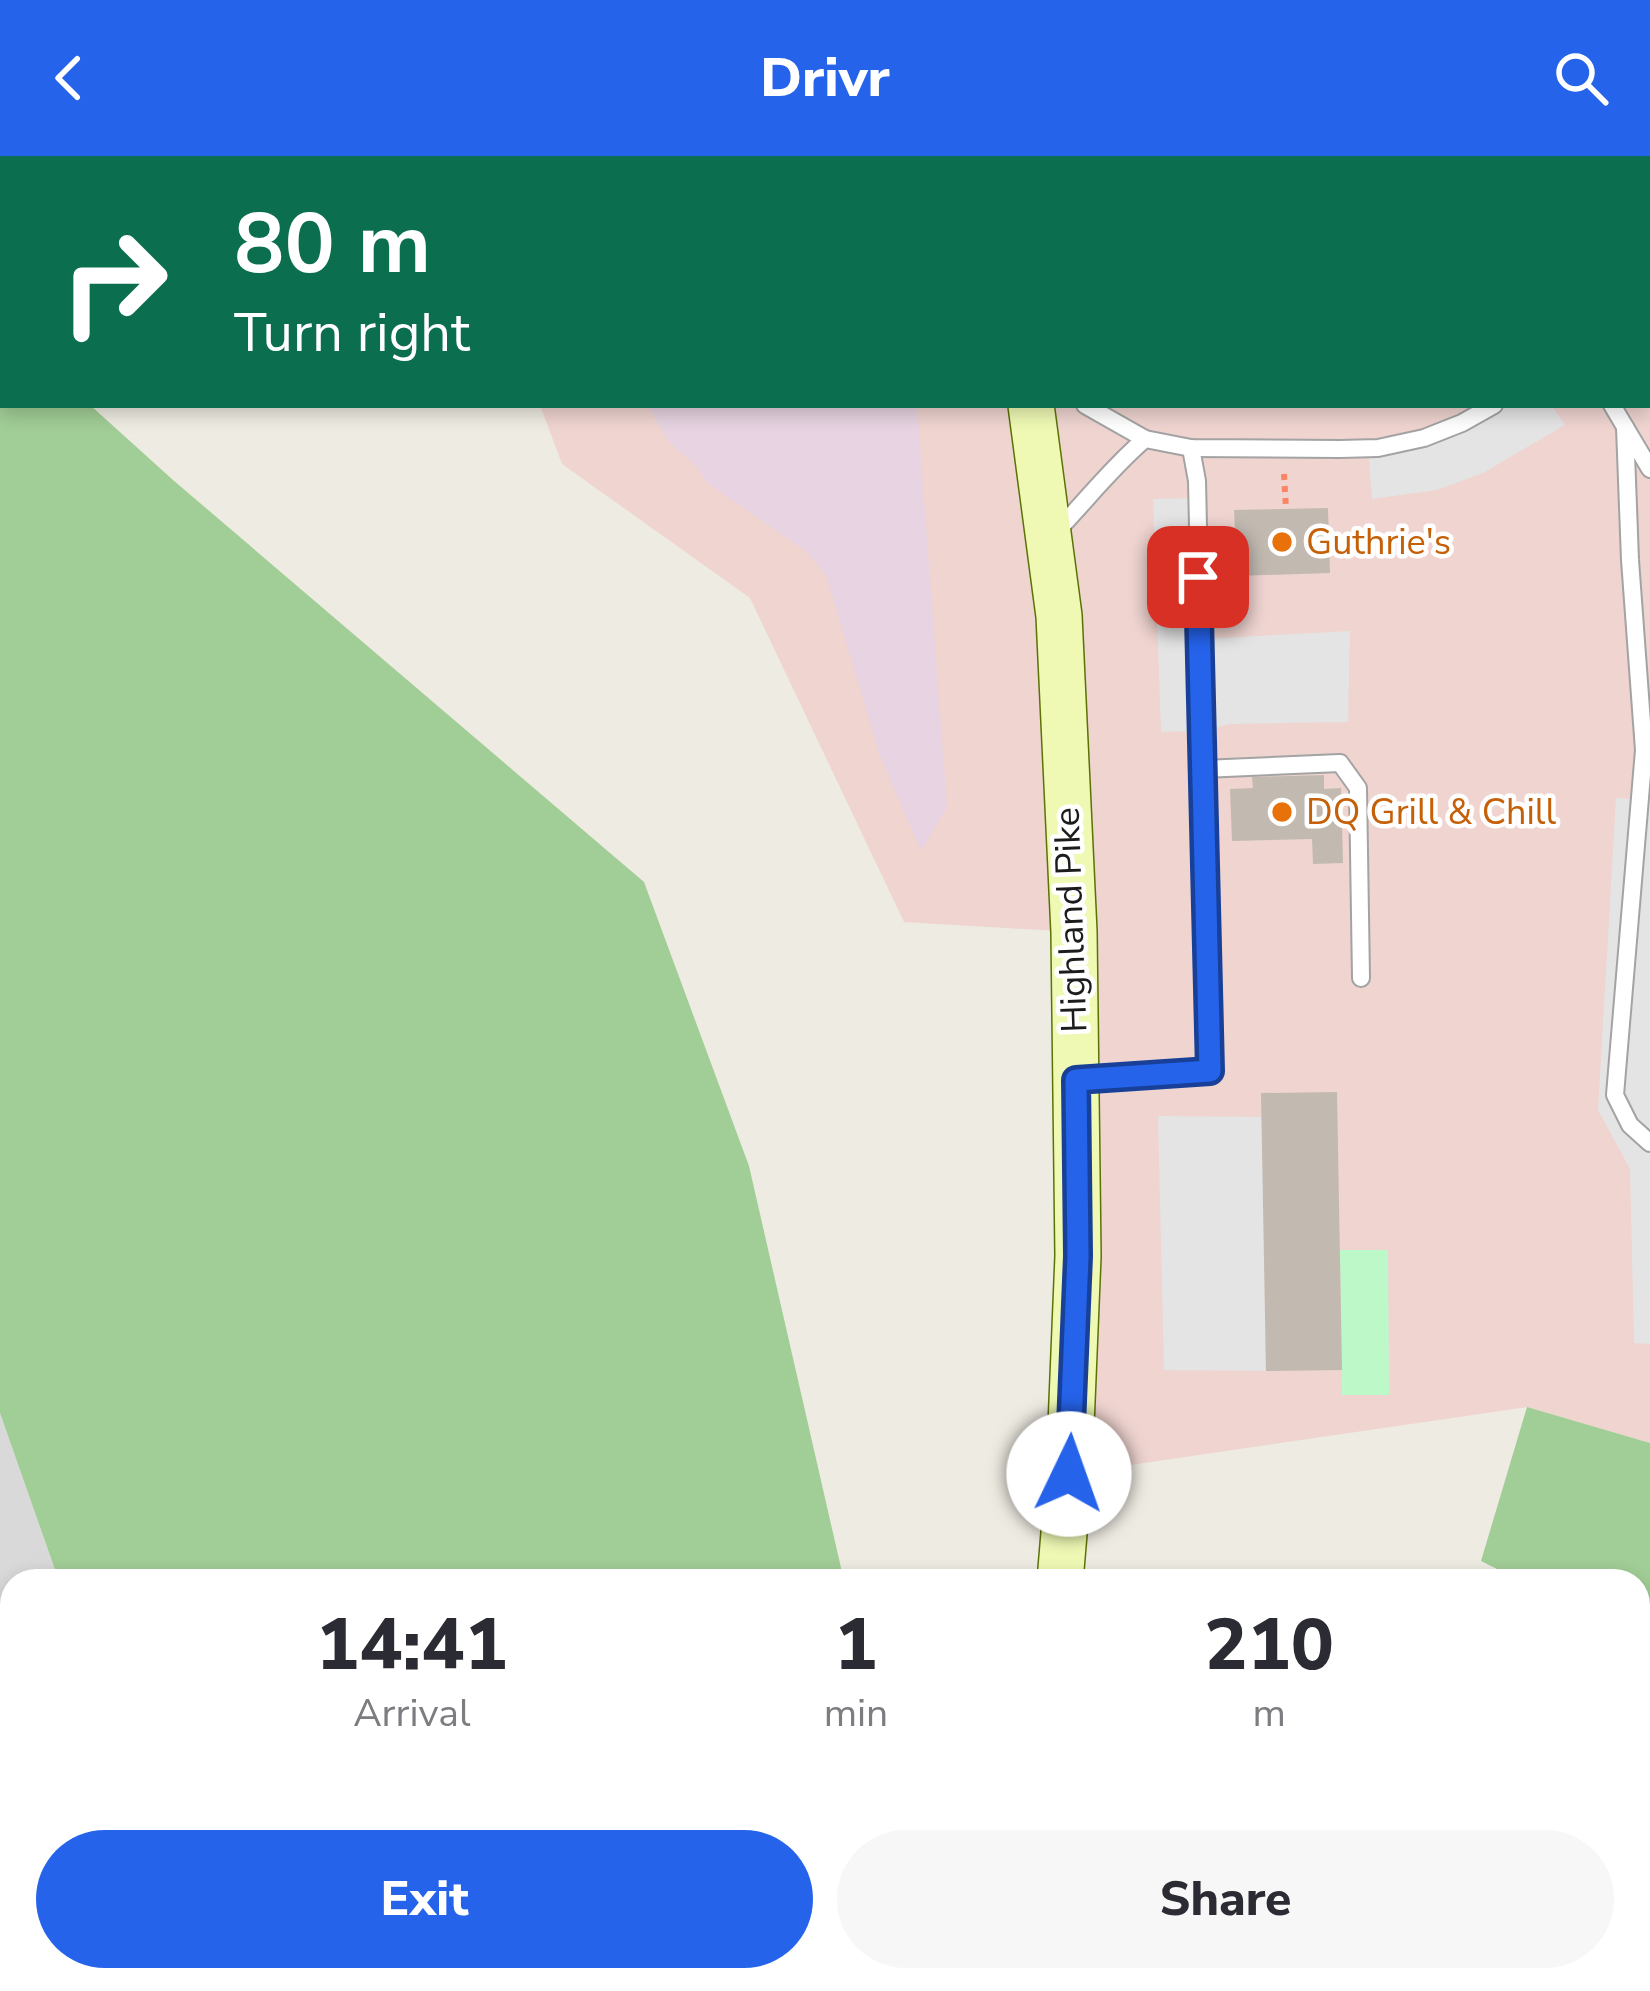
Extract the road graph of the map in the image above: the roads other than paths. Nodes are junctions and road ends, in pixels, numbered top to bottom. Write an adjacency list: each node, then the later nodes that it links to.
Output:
1 (1031, 408): 9 (main road, Highland Pike)
2 (1090, 408): 6 (lane)
3 (1488, 408): 7 (lane)
4 (1614, 408): 5 (lane)
5 (1625, 427): 8 (lane); 10 (lane)
6 (1145, 439): 7 (lane); 9 (lane)
7 (1191, 448): 11 (lane)
8 (1650, 469)
9 (1050, 538): 13 (main road, Highland Pike)
10 (1647, 751): 14 (lane)
11 (1203, 769): 12 (lane); 13 (lane)
12 (1360, 978)
13 (1076, 1080): 15 (main road, Highland Pike)
14 (1650, 1142)
15 (1061, 1569)

